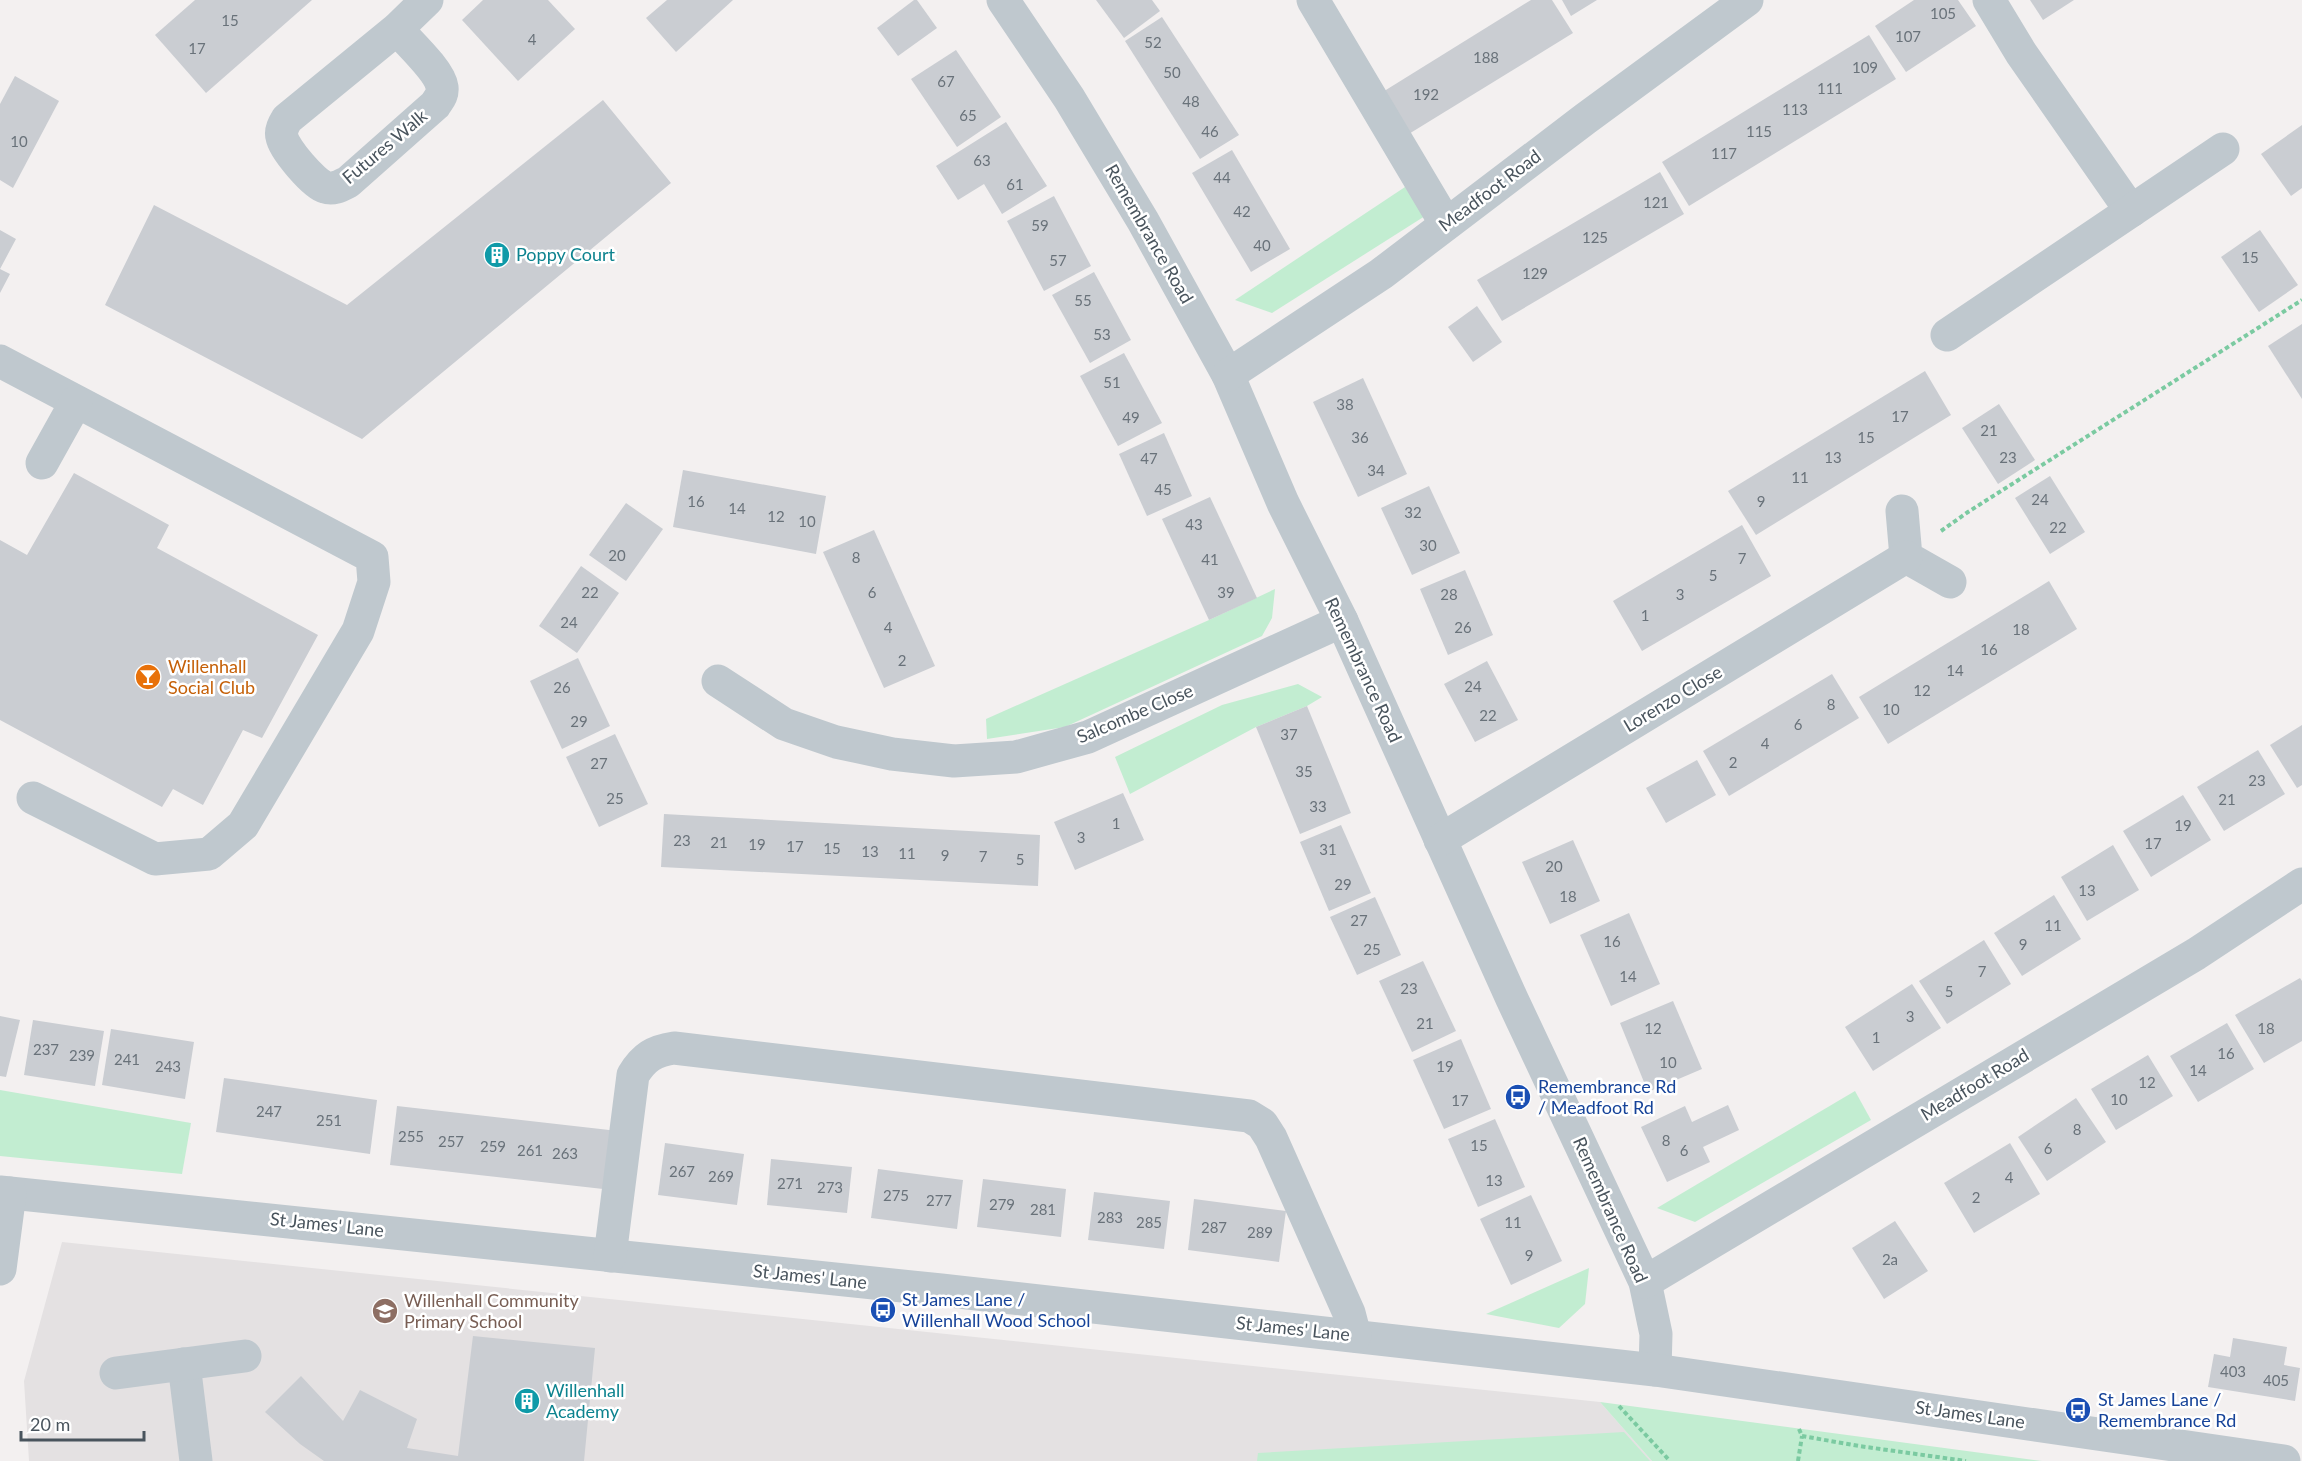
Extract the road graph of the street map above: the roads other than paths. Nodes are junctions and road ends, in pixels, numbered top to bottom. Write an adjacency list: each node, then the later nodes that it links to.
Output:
1 (427, 0): 6 (street, Futures Walk)
2 (1003, 0): 12 (street, Remembrance Road)
3 (1313, 0): 9 (street)
4 (1747, 0): 9 (street, Meadfoot Road)
5 (1989, 0): 8 (street)
6 (397, 28): 6 (street, Futures Walk)
7 (2223, 149): 8 (street)
8 (2131, 211): 10 (street)
9 (1446, 224): 12 (street, Meadfoot Road)
10 (1947, 335)
11 (0, 361): 13 (street)
12 (1228, 375): 18 (street, Remembrance Road)
13 (76, 402): 14 (street); 20 (street)
14 (42, 463)
15 (1902, 511): 16 (street)
16 (1906, 557): 17 (street); 21 (street, Lorenzo Close)
17 (1950, 582)
18 (1342, 621): 19 (street, Salcombe Close); 21 (street, Remembrance Road)
19 (718, 681)
20 (33, 798)
21 (1440, 840): 26 (street, Remembrance Road)
22 (2302, 885): 26 (street, Meadfoot Road)
23 (5, 1193): 24 (street, St James' Lane); 25 (street)
24 (610, 1256): 27 (street, St James' Lane); 27 (street)
25 (0, 1269)
26 (1645, 1282): 30 (street, Remembrance Road)
27 (1355, 1336): 30 (street, St James' Lane)
28 (245, 1356): 29 (street)
29 (184, 1364): 31 (street); 32 (street)
30 (1655, 1370): 33 (street, St James Lane)
31 (116, 1373)
32 (196, 1461)
33 (2284, 1461)

